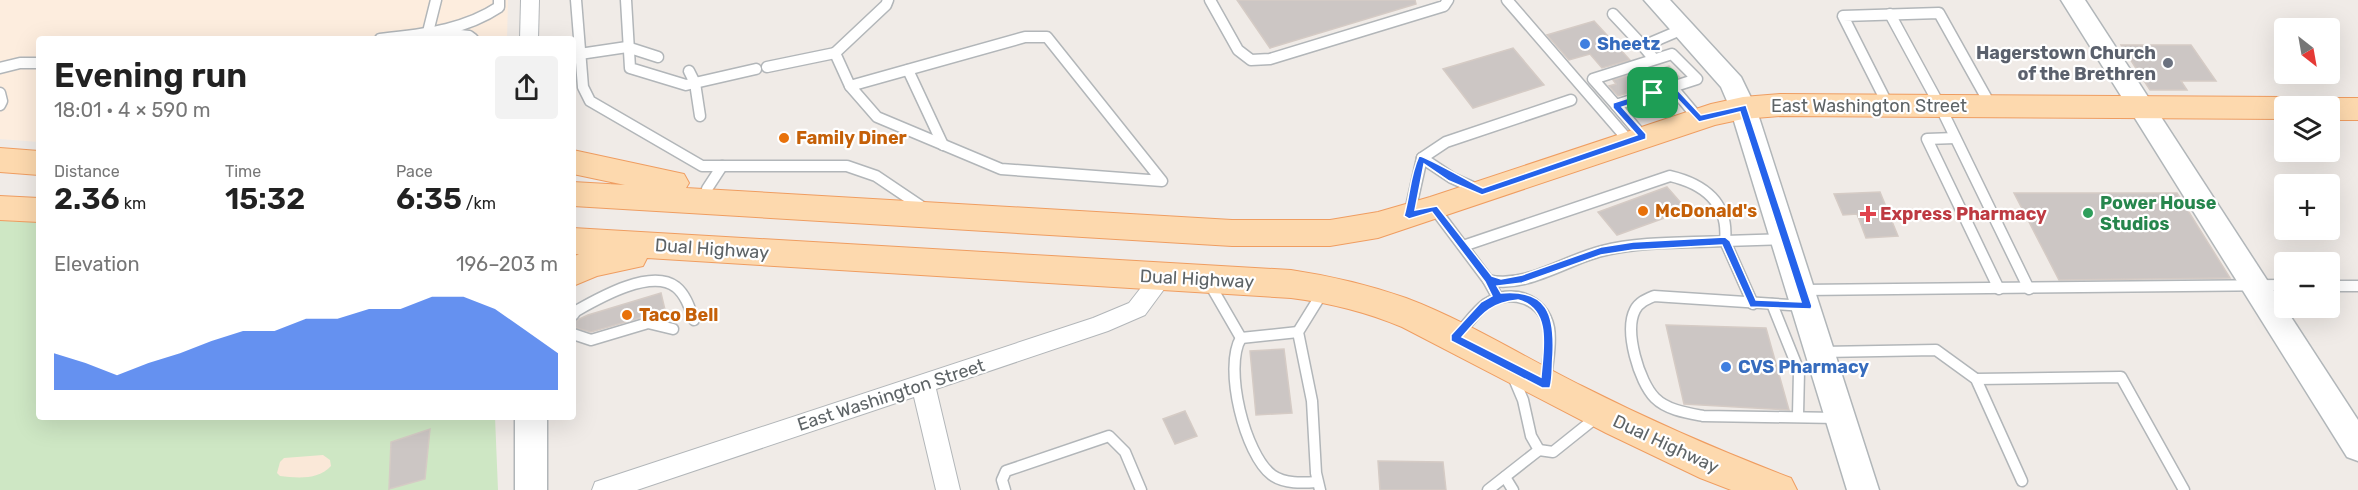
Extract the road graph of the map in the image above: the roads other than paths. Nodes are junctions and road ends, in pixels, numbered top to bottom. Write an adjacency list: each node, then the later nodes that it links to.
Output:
1 (436, 0): 15 (lane)
2 (499, 0): 15 (lane)
3 (530, 0): 18 (street)
4 (576, 0): 22 (lane)
5 (626, 0): 20 (lane)
6 (888, 0): 21 (lane)
7 (1210, 0): 8 (lane)
8 (1448, 0)
9 (1507, 0): 54 (lane)
10 (1656, 0): 14 (street)
11 (2073, 0): 46 (street)
12 (1613, 14): 19 (lane)
13 (1890, 14): 43 (lane); 44 (lane); 45 (lane)
14 (1683, 29): 19 (lane); 47 (street)
15 (428, 32): 16 (lane); 17 (lane)
16 (414, 36)
17 (469, 36)
18 (529, 36)
19 (1643, 46): 24 (lane)
20 (627, 47): 22 (lane); 23 (lane); 36 (lane)
21 (836, 53): 26 (lane); 37 (lane)
22 (577, 55): 61 (lane)
23 (658, 57)
24 (1651, 61): 28 (lane); 31 (lane); 38 (lane)
25 (36, 63): 27 (lane)
26 (767, 67)
27 (0, 68)
28 (1628, 68): 33 (lane); 34 (lane)
29 (756, 69): 36 (lane)
30 (908, 70): 37 (lane); 55 (lane); 55 (lane)
31 (1656, 70)
32 (689, 71): 36 (lane)
33 (1611, 73): 35 (lane); 42 (lane)
34 (1637, 77)
35 (1620, 82)
36 (695, 83): 51 (lane)
37 (850, 86): 55 (lane)
38 (1670, 86): 42 (lane); 52 (lane)
39 (0, 93): 41 (lane)
40 (1571, 100): 57 (lane)
41 (0, 105)
42 (1616, 105): 54 (lane)
43 (1888, 105): 44 (main road, East Washington Street); 47 (main road, East Washington Street)
44 (1940, 106): 45 (main road, East Washington Street); 53 (lane)
45 (1991, 106): 46 (main road, East Washington Street)
46 (2140, 107): 48 (main road, East Washington Street); 78 (street)
47 (1743, 108): 52 (main road, East Washington Street); 69 (street)
48 (2274, 108)
49 (2340, 109): 50 (main road)
50 (2358, 109)
51 (700, 116)
52 (1699, 119): 54 (main road, East Washington Street)
53 (1956, 138): 83 (lane); 84 (lane)
54 (1636, 139): 62 (main road, East Washington Street)
55 (943, 145)
56 (706, 155): 61 (lane)
57 (1422, 158): 62 (lane); 67 (lane)
58 (0, 160): 60 (main road)
59 (576, 162): 61 (main road)
60 (36, 163)
61 (712, 174): 64 (main road); 68 (lane)
62 (1482, 192): 67 (main road, East Washington Street)
63 (576, 194): 64 (main road)
64 (823, 207): 68 (main road)
65 (0, 208): 66 (main road)
66 (36, 210)
67 (1421, 212): 68 (main road); 72 (lane)
68 (933, 214)
69 (1785, 239): 71 (lane); 86 (street)
70 (576, 241): 73 (main road, Dual Highway)
71 (1725, 241): 72 (lane); 77 (lane); 87 (lane)
72 (1463, 246): 77 (lane)
73 (718, 250): 74 (main road); 75 (main road, Dual Highway)
74 (576, 271)
75 (1162, 277): 76 (main road, Dual Highway); 99 (street, East Washington Street)
76 (1207, 279): 82 (main road, Dual Highway); 94 (lane)
77 (1488, 279): 85 (lane)
78 (2255, 285): 79 (lane); 84 (lane); 105 (street)
79 (2274, 285)
80 (2340, 286): 81 (lane)
81 (2358, 286)
82 (1324, 289): 92 (lane); 95 (main road, Dual Highway)
83 (1999, 289): 84 (lane); 86 (lane)
84 (2029, 289)
85 (1498, 298): 95 (lane); 100 (lane)
86 (1805, 298): 88 (lane); 96 (street)
87 (1753, 304): 88 (lane); 102 (lane)
88 (1772, 304): 102 (lane)
89 (576, 313): 90 (lane)
90 (694, 320)
91 (673, 329): 93 (lane)
92 (1298, 332): 94 (lane); 109 (lane)
93 (576, 335)
94 (1242, 338): 109 (lane)
95 (1455, 338): 97 (main road, Dual Highway)
96 (1821, 352): 98 (lane); 103 (street)
97 (1508, 365): 100 (main road, Dual Highway); 106 (lane)
98 (1976, 379): 108 (lane); 119 (lane)
99 (923, 384): 111 (street, East Washington Street); 112 (street)
100 (1546, 385): 101 (main road, Dual Highway)
101 (1601, 414): 106 (lane); 117 (main road, Dual Highway)
102 (1798, 415): 103 (lane)
103 (1841, 418): 118 (street)
104 (531, 420): 110 (street)
105 (2358, 447)
106 (1539, 450): 107 (lane)
107 (1505, 477): 115 (lane); 116 (lane)
108 (2022, 481)
109 (1318, 486)
110 (531, 490)
111 (604, 490)
112 (948, 490)
113 (1005, 490): 114 (lane)
114 (1141, 490)
115 (1488, 490)
116 (1513, 490)
117 (1778, 490)
118 (1863, 490)
119 (2184, 490)

